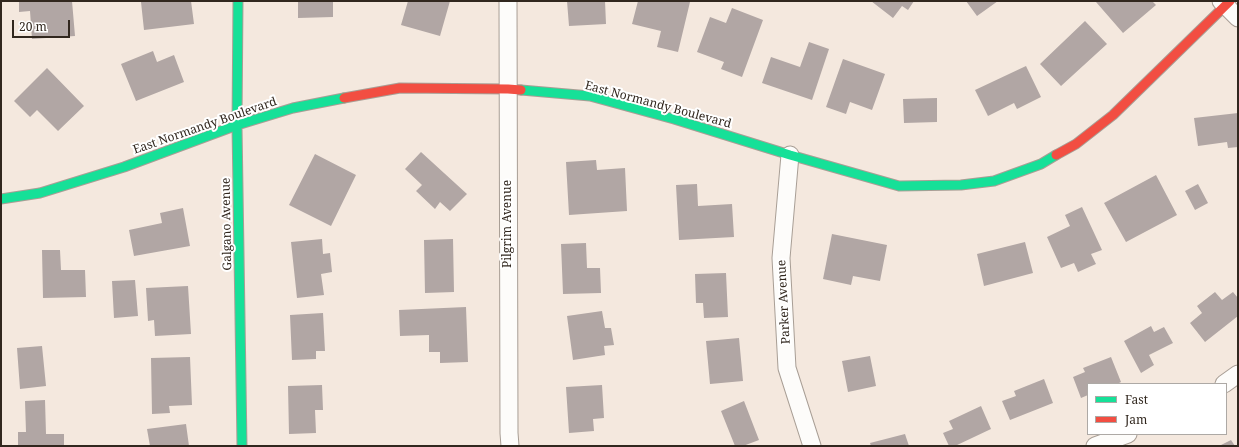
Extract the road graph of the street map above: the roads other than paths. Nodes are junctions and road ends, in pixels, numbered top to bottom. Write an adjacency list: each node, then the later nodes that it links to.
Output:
1 (238, 1): 6 (street, Galgano Avenue)
2 (508, 1): 5 (street, Pilgrim Avenue)
3 (1225, 2): 4 (street); 7 (street, East Normandy Boulevard)
4 (1238, 18)
5 (508, 89): 6 (street, East Normandy Boulevard); 7 (street, East Normandy Boulevard); 13 (street, Pilgrim Avenue)
6 (237, 125): 8 (street, East Normandy Boulevard); 12 (street, Galgano Avenue)
7 (790, 155): 14 (street, Parker Avenue)
8 (1, 199)
9 (1238, 374): 10 (street)
10 (1225, 383)
11 (1124, 439): 15 (street)
12 (242, 446)
13 (510, 446)
14 (812, 446)
15 (1095, 446)

